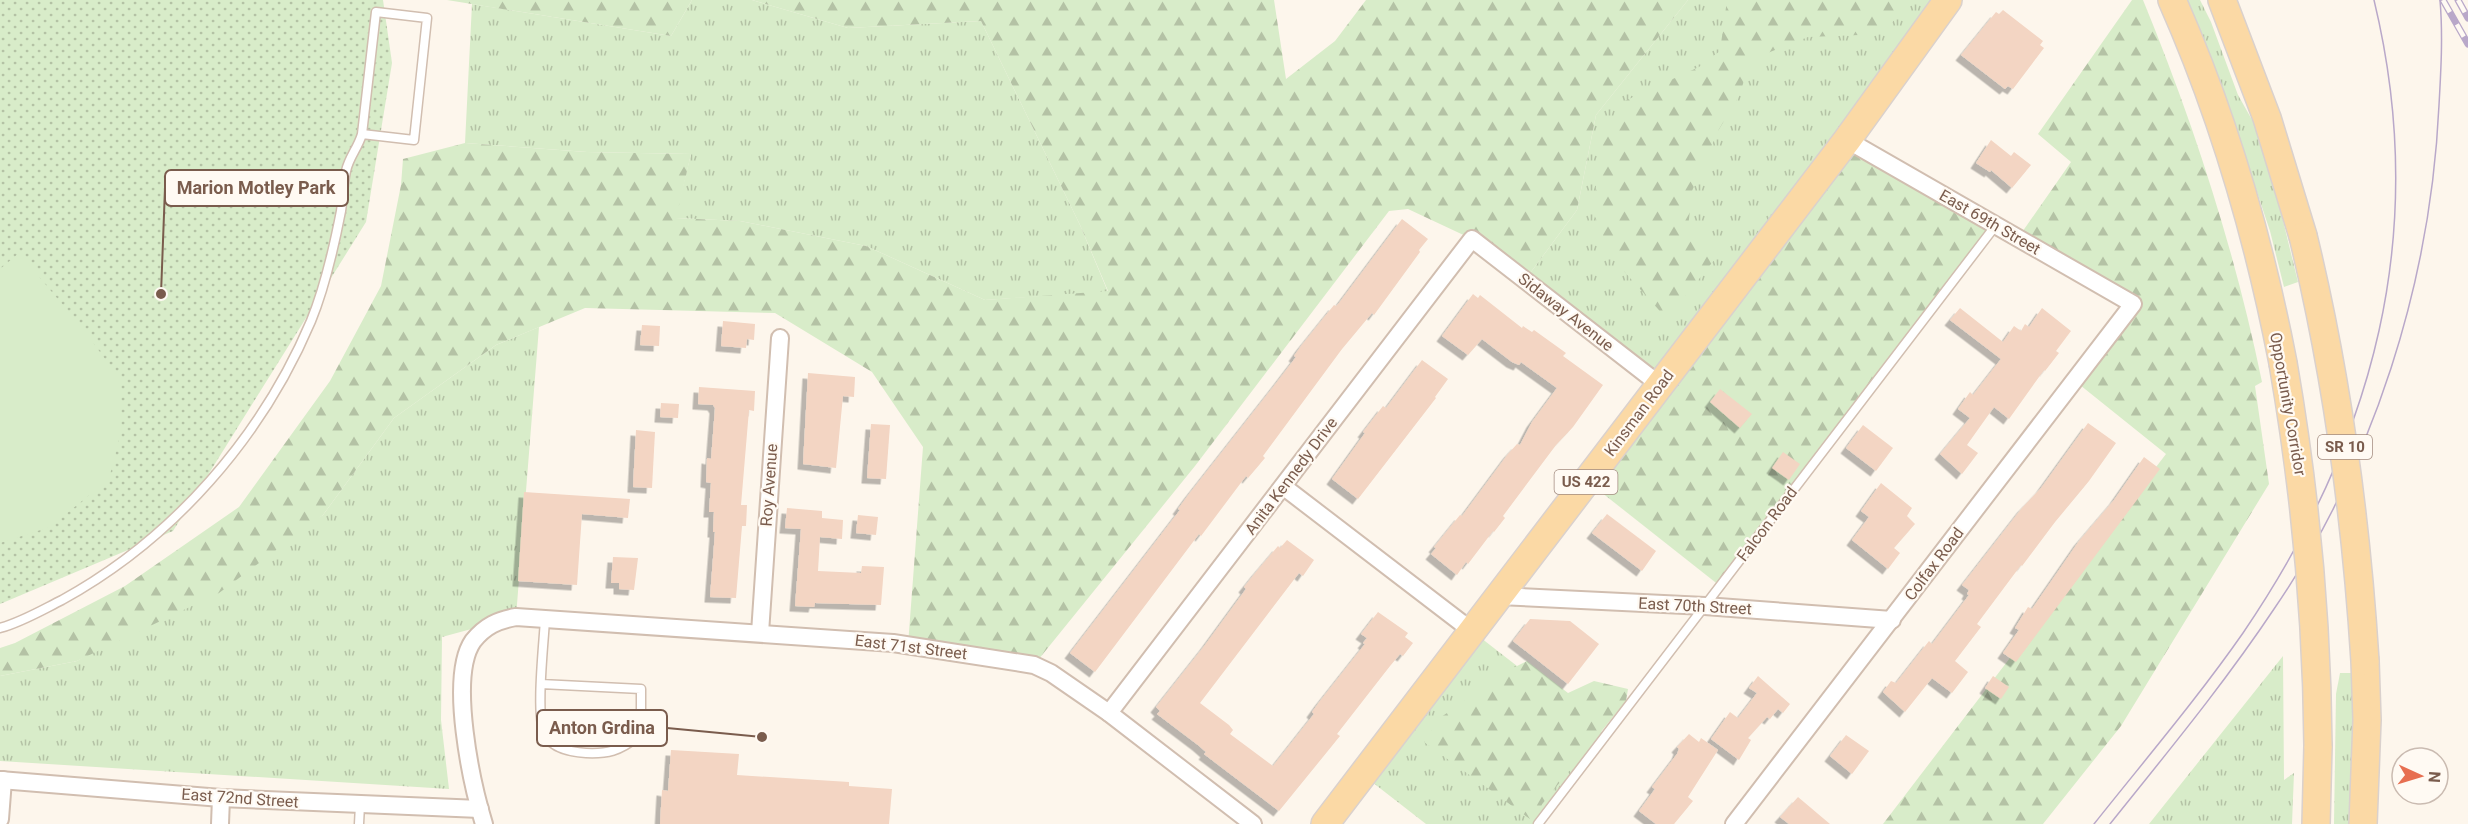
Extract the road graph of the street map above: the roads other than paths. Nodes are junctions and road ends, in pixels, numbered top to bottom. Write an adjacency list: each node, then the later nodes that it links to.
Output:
1 (1948, 0): 5 (main road, Kinsman Road / US 422)
2 (2172, 0): 32 (main road, Opportunity Corridor / SR 10, bridge)
3 (2222, 0): 33 (main road, SR 10, bridge)
4 (362, 134): 4 (lane); 16 (lane)
5 (1847, 140): 6 (street, East 69th Street); 10 (main road, Kinsman Road / US 422)
6 (1996, 225): 8 (street, East 69th Street); 13 (lane, Falcon Road)
7 (1472, 239): 10 (street, Sidaway Avenue); 11 (street, Anita Kennedy Drive)
8 (2133, 304): 15 (street, Colfax Road)
9 (780, 338): 18 (street, Roy Avenue)
10 (1660, 385): 12 (main road, Kinsman Road / US 422)
11 (1284, 486): 17 (street); 20 (street, Anita Kennedy Drive)
12 (1499, 596): 13 (street, East 70th Street); 17 (main road, Kinsman Road / US 422)
13 (1705, 606): 15 (street, East 70th Street); 30 (lane, Falcon Road)
14 (545, 619): 18 (street, East 71st Street); 19 (lane); 24 (street, East 71st Street)
15 (1892, 620): 31 (street, Colfax Road)
16 (0, 628)
17 (1472, 631): 26 (main road, Kinsman Road / US 422)
18 (760, 633): 20 (street, East 71st Street)
19 (541, 684): 19 (lane)
20 (1109, 713): 29 (street, East 71st Street)
21 (1, 780): 22 (street, East 72nd Street); 25 (street)
22 (221, 798): 23 (street, East 72nd Street); 27 (street)
23 (360, 805): 24 (street, East 72nd Street); 28 (lane)
24 (482, 817)
25 (0, 819)
26 (1332, 821)
27 (220, 824)
28 (358, 824)
29 (1253, 824)
30 (1538, 824)
31 (1734, 824)
32 (2316, 824)
33 (2363, 824)

